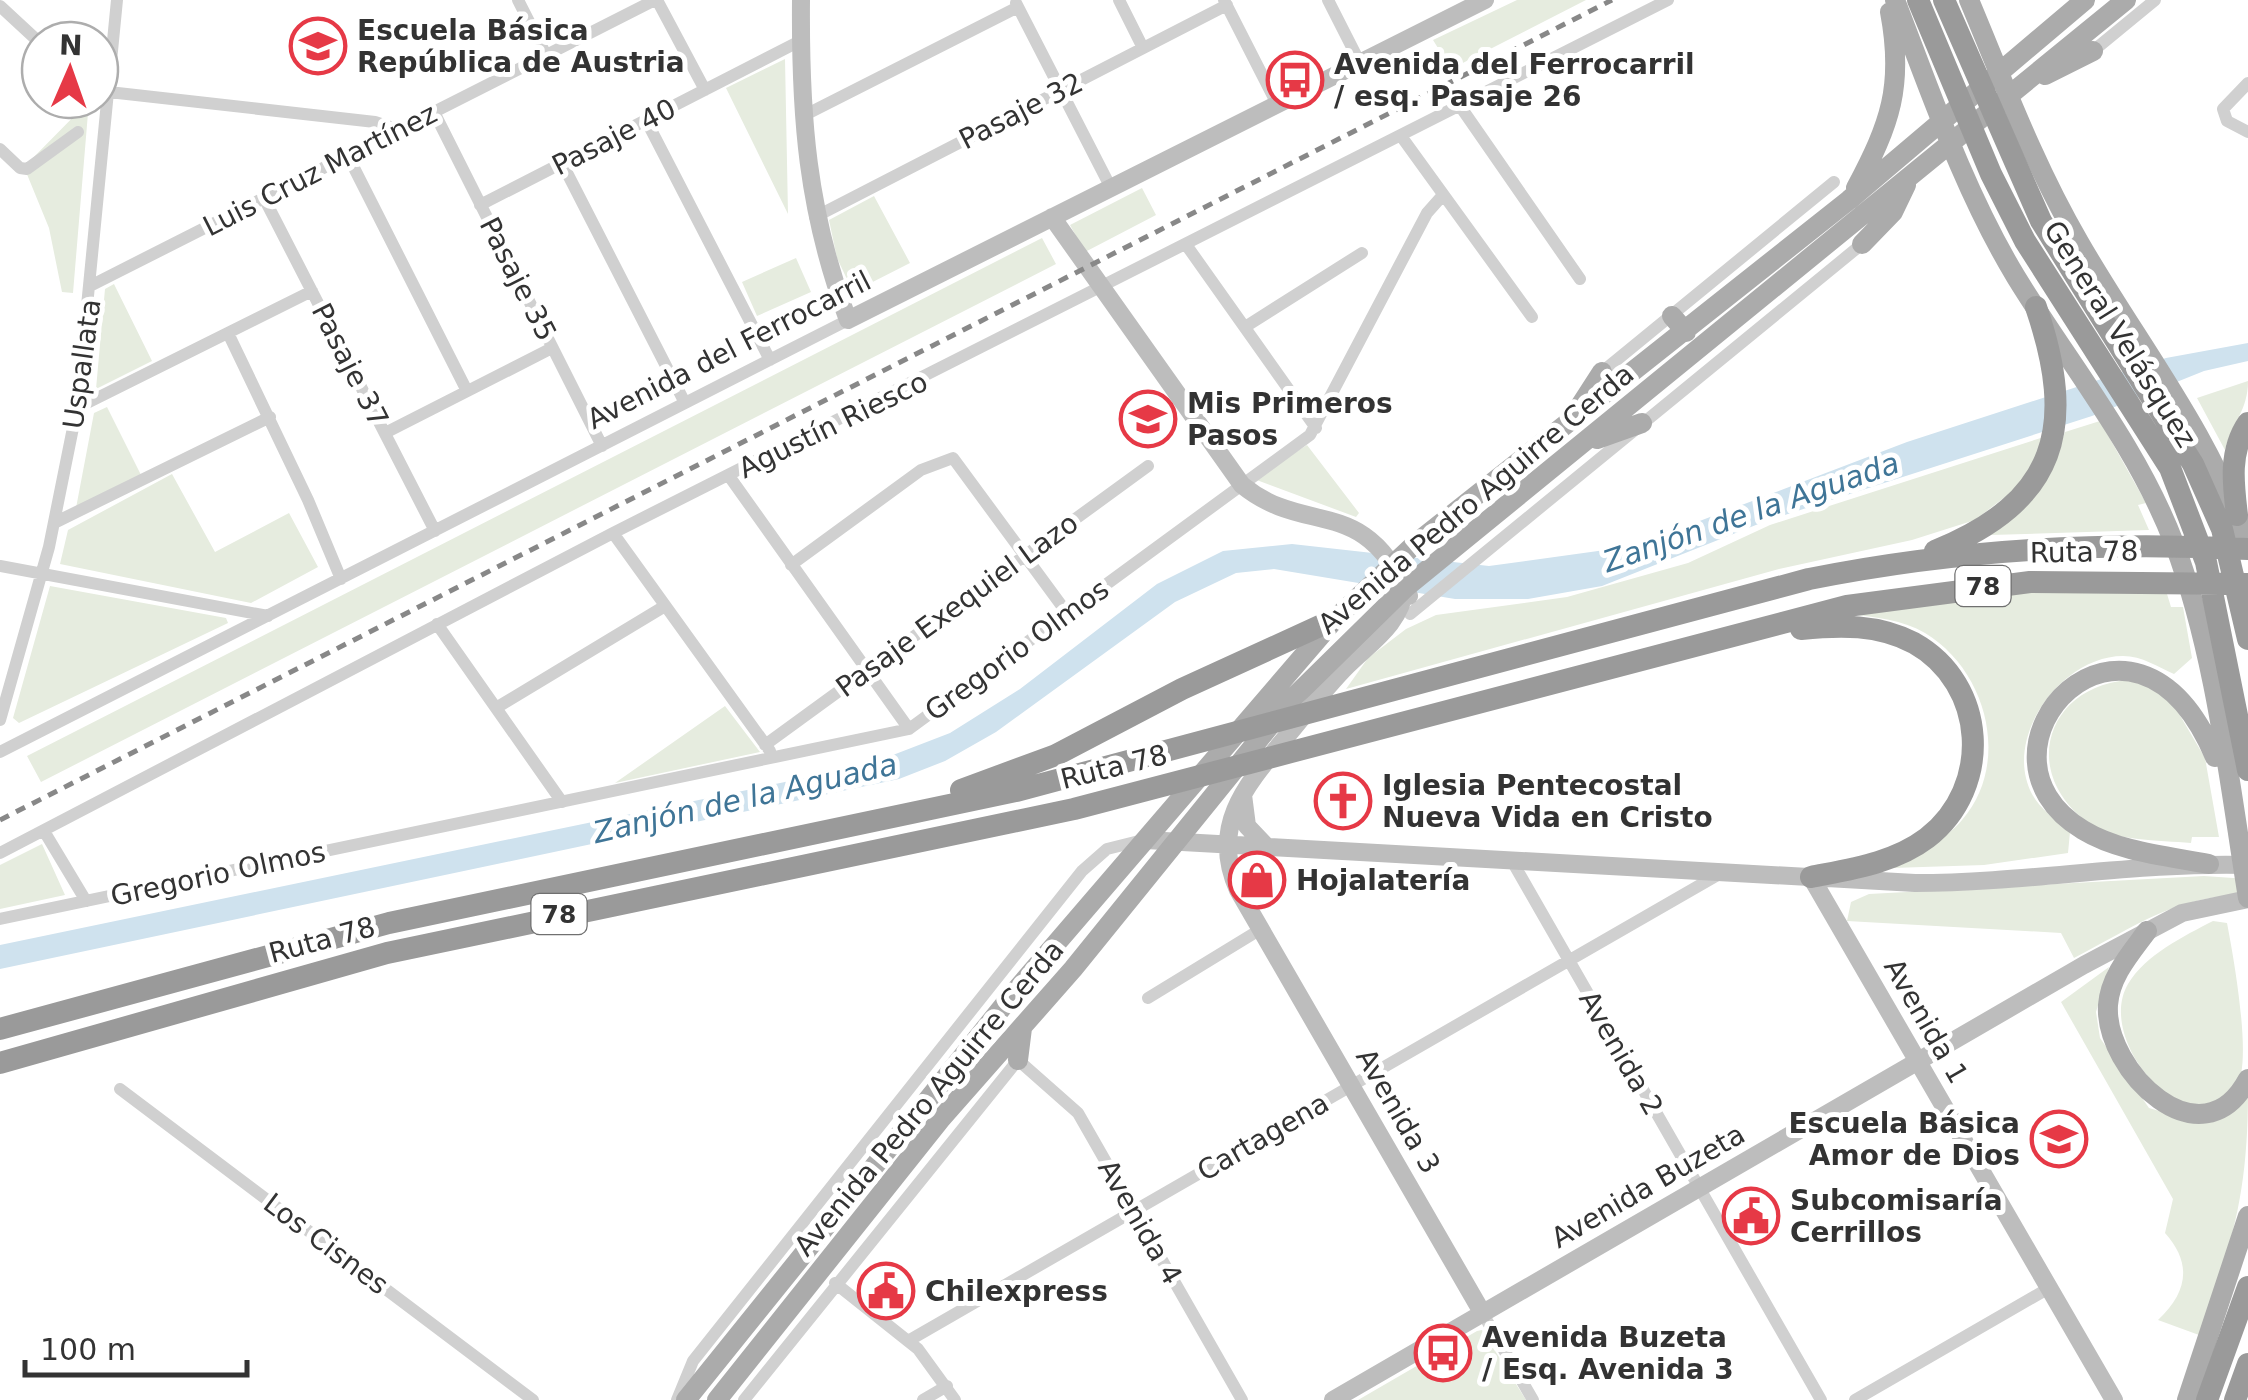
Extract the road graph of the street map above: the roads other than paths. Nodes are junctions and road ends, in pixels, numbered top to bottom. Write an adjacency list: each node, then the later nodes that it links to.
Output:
1 (518, 0): 24 (street)
2 (656, 0): 19 (street, Luis Cruz Martínez); 29 (street)
3 (1119, 0): 22 (street)
4 (1328, 0): 26 (street)
5 (1668, 0): 33 (street, Agustín Riesco)
6 (1888, 0): 51 (main road)
7 (1896, 0): 62 (main road)
8 (1918, 0): 69 (highway, General Velásquez)
9 (1944, 0): 25 (highway, General Velásquez)
10 (1969, 0): 25 (main road)
11 (2084, 0): 51 (main road, Avenida Pedro Aguirre Cerda)
12 (2126, 0): 28 (main road, Avenida Pedro Aguirre Cerda)
13 (2155, 0): 23 (street)
14 (803, 1): 21 (street)
15 (1482, 1): 26 (street, Avenida del Ferrocarril)
16 (1016, 3): 30 (street); 35 (street)
17 (1226, 3): 22 (street, Pasaje 32); 32 (street)
18 (0, 6): 20 (street)
19 (630, 6): 24 (street, Luis Cruz Martínez)
20 (20, 24)
21 (800, 42): 29 (street, Pasaje 40); 35 (street)
22 (1143, 48): 30 (street, Pasaje 32)
23 (2092, 50): 28 (main road)
24 (546, 56): 34 (street, Luis Cruz Martínez)
25 (1980, 57): 36 (highway, General Velásquez)
26 (1360, 63): 32 (street, Avenida del Ferrocarril)
27 (2248, 83): 41 (street)
28 (2023, 84): 46 (main road, Avenida Pedro Aguirre Cerda)
29 (705, 90): 38 (street, Pasaje 40)
30 (1061, 91): 48 (street); 54 (street, Pasaje 32)
31 (120, 94): 39 (street)
32 (1278, 104): 48 (street, Avenida del Ferrocarril)
33 (1460, 106): 42 (street, Agustín Riesco); 58 (street)
34 (434, 112): 39 (street, Luis Cruz Martínez); 52 (street, Pasaje 35)
35 (803, 116): 54 (street)
36 (2006, 118): 69 (highway, General Velásquez); 74 (main road)
37 (102, 120): 59 (street, Uspallata)
38 (646, 120): 45 (street, Pasaje 40); 70 (street)
39 (399, 130): 44 (street, Luis Cruz Martínez)
40 (78, 132): 43 (street)
41 (2248, 132)
42 (1401, 136): 49 (street); 56 (street, Agustín Riesco)
43 (0, 149)
44 (348, 156): 50 (street, Luis Cruz Martínez); 72 (street)
45 (562, 163): 52 (street, Pasaje 40); 73 (street)
46 (1909, 178): 55 (main road); 82 (main road, Avenida Pedro Aguirre Cerda)
47 (1834, 182): 65 (street, Avenida Pedro Aguirre Cerda)
48 (1110, 188): 53 (street, Avenida del Ferrocarril)
49 (1443, 195): 63 (street); 79 (street, Gregorio Olmos)
50 (264, 198): 59 (street, Luis Cruz Martínez); 61 (street, Pasaje 37)
51 (1850, 200): 65 (main road, Avenida Pedro Aguirre Cerda)
52 (480, 204): 68 (street, Pasaje 35)
53 (1052, 217): 60 (street); 64 (street, Avenida del Ferrocarril)
54 (815, 218): 64 (street)
55 (1862, 244): 77 (street, Avenida Pedro Aguirre Cerda)
56 (1187, 246): 60 (street, Agustín Riesco); 66 (street)
57 (1362, 253): 66 (street)
58 (1580, 279)
59 (92, 285): 75 (street, Uspallata)
60 (1102, 288): 85 (street, Agustín Riesco); 86 (street)
61 (312, 291): 67 (street); 81 (street, Pasaje 37)
62 (2036, 306): 93 (highway); 117 (main road)
63 (1532, 318)
64 (848, 320): 70 (street, Avenida del Ferrocarril)
65 (1679, 324): 71 (street, Avenida Pedro Aguirre Cerda); 80 (main road, Avenida Pedro Aguirre Cerda)
66 (1244, 327): 79 (street)
67 (228, 333): 75 (street); 76 (street)
68 (552, 348): 72 (street); 83 (street, Pasaje 35)
69 (2112, 358): 74 (highway, General Velásquez); 115 (highway, General Velásquez)
70 (770, 360): 73 (street, Avenida del Ferrocarril)
71 (1602, 372): 80 (main road)
72 (468, 391): 81 (street)
73 (686, 403): 83 (street, Avenida del Ferrocarril)
74 (2170, 405): 90 (highway, General Velásquez)
75 (77, 408): 87 (street, Uspallata)
76 (270, 418): 87 (street); 97 (street)
77 (1642, 423): 82 (main road); 99 (street, Avenida Pedro Aguirre Cerda)
78 (2248, 423): 90 (highway)
79 (1316, 428): 86 (street, Gregorio Olmos)
80 (1566, 428): 92 (main road, Avenida Pedro Aguirre Cerda)
81 (384, 433): 88 (street, Pasaje 37)
82 (1580, 444): 99 (main road, Avenida Pedro Aguirre Cerda)
83 (602, 446): 88 (street, Avenida del Ferrocarril)
84 (1148, 466): 91 (street, Pasaje Exequiel Lazo)
85 (729, 476): 89 (street, Agustín Riesco); 94 (street)
86 (1242, 485): 92 (street); 101 (street, Gregorio Olmos)
87 (54, 522): 96 (street, Uspallata)
88 (435, 531): 97 (street, Avenida del Ferrocarril)
89 (614, 534): 100 (street); 104 (street, Agustín Riesco)
90 (2239, 534): 93 (highway, Ruta 78 / 78); 98 (highway, General Velásquez)
91 (1025, 556): 94 (street); 101 (street); 107 (street, Pasaje Exequiel Lazo)
92 (1385, 556): 99 (street); 103 (main road, Avenida Pedro Aguirre Cerda)
93 (1903, 562): 119 (highway, Ruta 78 / 78)
94 (791, 565): 107 (street)
95 (0, 566): 96 (street)
96 (41, 574): 102 (street); 108 (street, Uspallata)
97 (340, 579): 102 (street, Avenida del Ferrocarril)
98 (2244, 593): 105 (highway, Ruta 78 / 78); 106 (highway, General Velásquez)
99 (1407, 603): 116 (street); 122 (main road, Avenida Pedro Aguirre Cerda)
100 (665, 606): 109 (street); 112 (street)
101 (1067, 612): 111 (street, Gregorio Olmos)
102 (268, 616): 113 (street, Avenida del Ferrocarril)
103 (1335, 619): 119 (highway); 121 (main road, Avenida Pedro Aguirre Cerda)
104 (438, 624): 109 (street); 120 (street, Agustín Riesco)
105 (1722, 635): 130 (highway); 143 (highway, Ruta 78 / 78)
106 (2248, 639)
107 (867, 671): 111 (street); 112 (street, Pasaje Exequiel Lazo)
108 (3, 688): 110 (street, Uspallata)
109 (496, 708): 118 (street)
110 (0, 720)
111 (909, 729): 114 (street, Gregorio Olmos)
112 (766, 744): 114 (street)
113 (0, 752)
114 (776, 759): 118 (street, Gregorio Olmos)
115 (2248, 770)
116 (1244, 789): 123 (street); 124 (street)
117 (2230, 792): 127 (main road); 131 (main road)
118 (562, 802): 132 (street, Gregorio Olmos)
119 (890, 820): 140 (highway, Ruta 78 / 78)
120 (44, 831): 125 (street, Agustín Riesco); 132 (street, Gregorio Olmos)
121 (1146, 840): 122 (street); 159 (street, Avenida Pedro Aguirre Cerda); 160 (main road, Avenida Pedro Aguirre Cerda)
122 (1174, 842): 123 (street); 139 (main road, Avenida Pedro Aguirre Cerda)
123 (1226, 845): 124 (street); 133 (street, Avenida 3)
124 (1268, 848): 126 (street); 133 (street)
125 (0, 853)
126 (1512, 861): 129 (street); 137 (street, Avenida 2)
127 (2209, 864): 128 (street); 130 (street)
128 (2248, 865)
129 (1722, 872): 130 (street); 137 (street, Cartagena)
130 (1811, 877): 142 (street, Avenida 1)
131 (2248, 899): 136 (street, Avenida Buzeta)
132 (86, 901): 134 (street, Gregorio Olmos)
133 (1245, 902): 135 (street, Avenida 3)
134 (0, 919)
135 (1262, 929): 138 (street); 145 (street, Avenida 3)
136 (2147, 930): 142 (street, Avenida Buzeta); 144 (main road)
137 (1568, 960): 145 (street, Cartagena); 147 (street, Avenida 2)
138 (1148, 998)
139 (1022, 1028): 141 (main road); 161 (main road, Avenida Pedro Aguirre Cerda)
140 (0, 1029)
141 (1018, 1060): 148 (street, Avenida 4); 150 (street, Avenida Pedro Aguirre Cerda)
142 (1918, 1061): 147 (street, Avenida Buzeta); 152 (street, Avenida 1)
143 (0, 1063)
144 (2248, 1079)
145 (1352, 1086): 148 (street, Cartagena); 153 (street, Avenida 3)
146 (120, 1089): 157 (street, Los Cisnes)
147 (1698, 1190): 153 (street, Avenida Buzeta); 168 (street, Avenida 2)
148 (1134, 1211): 154 (street, Cartagena); 165 (street, Avenida 4)
149 (2248, 1216): 171 (main road)
150 (835, 1283): 154 (street); 162 (street, Avenida Pedro Aguirre Cerda)
151 (2248, 1287): 172 (highway)
152 (2049, 1288): 169 (street); 170 (street, Avenida 1)
153 (1483, 1314): 166 (street, Avenida Buzeta); 167 (street, Avenida 3)
154 (908, 1341): 156 (street)
155 (2248, 1364): 173 (highway)
156 (947, 1386): 163 (street); 164 (street)
157 (516, 1395): 158 (street, Los Cisnes)
158 (533, 1400)
159 (677, 1400)
160 (686, 1400)
161 (717, 1400)
162 (744, 1400)
163 (923, 1400)
164 (955, 1400)
165 (1242, 1400)
166 (1333, 1400)
167 (1532, 1400)
168 (1822, 1400)
169 (1855, 1400)
170 (2114, 1400)
171 (2188, 1400)
172 (2207, 1400)
173 (2235, 1400)

